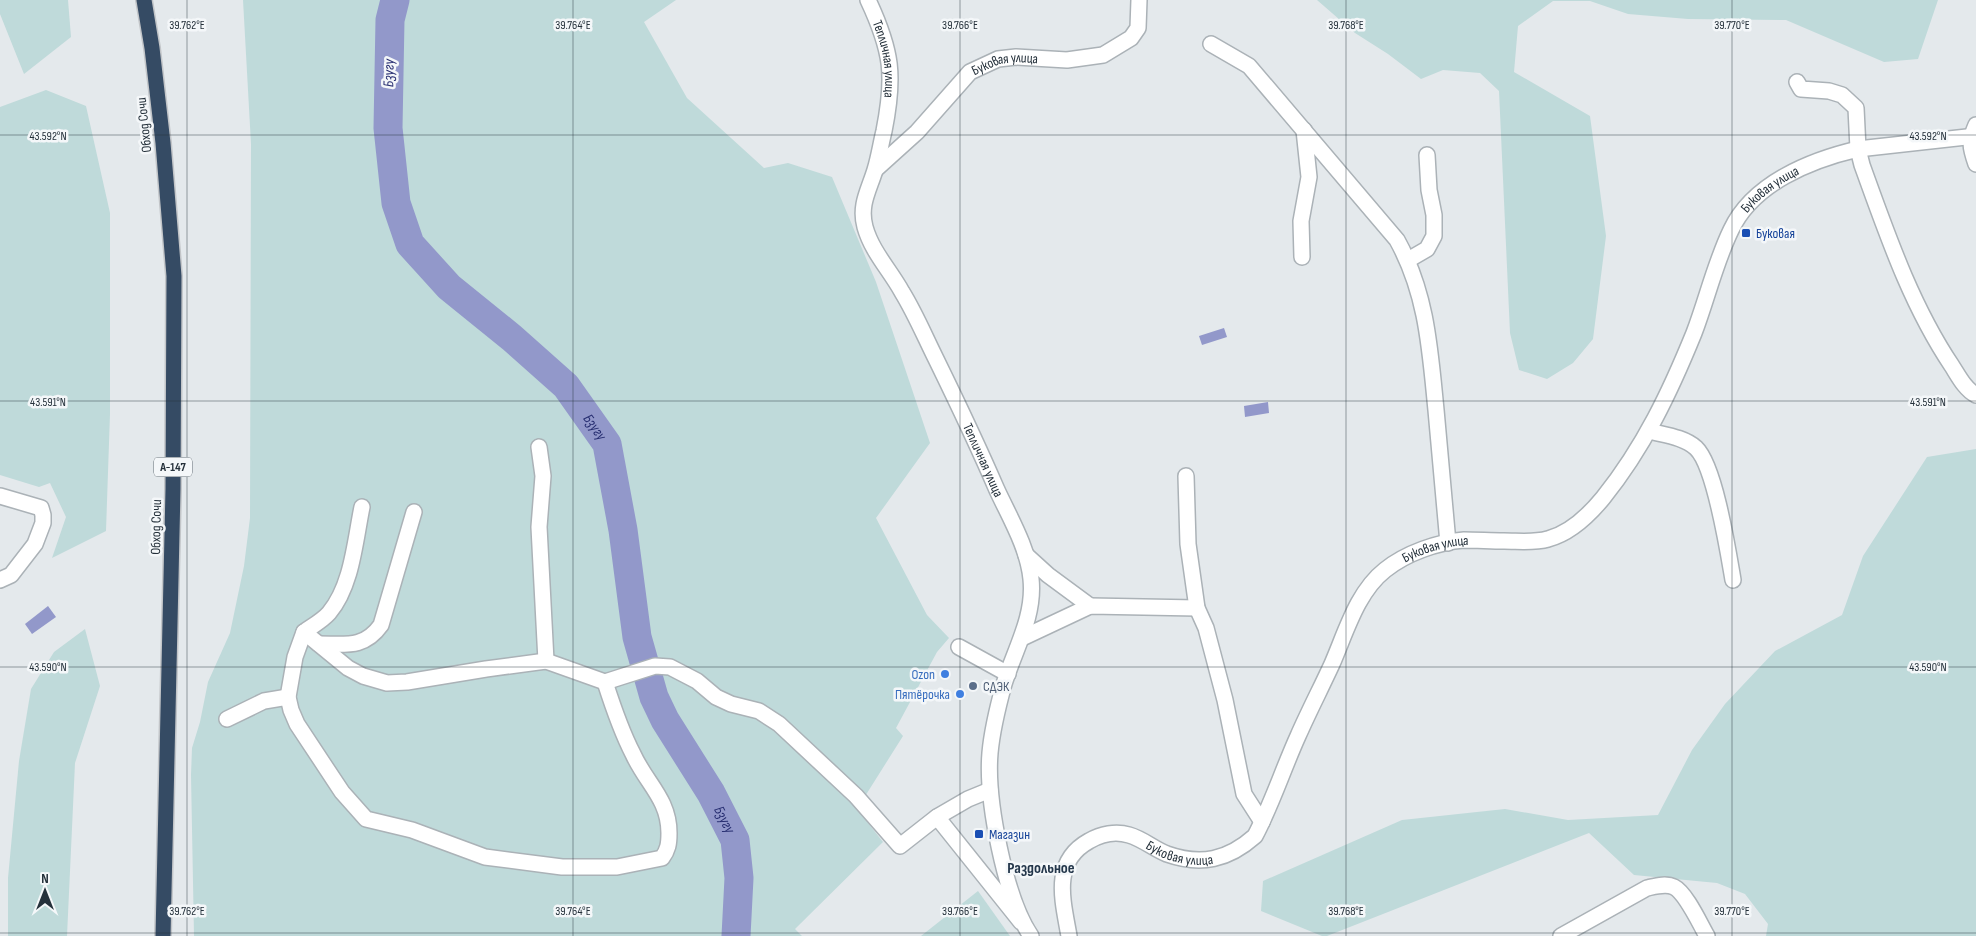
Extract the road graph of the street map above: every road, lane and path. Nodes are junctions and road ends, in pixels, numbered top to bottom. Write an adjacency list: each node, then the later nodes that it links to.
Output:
1 (144, 0): 40 (highway, Обход Сочи / А-147)
2 (868, 0): 11 (street, Тепличная улица)
3 (1139, 0): 11 (street, Буковая улица)
4 (1211, 44): 6 (street)
5 (1797, 82): 8 (street)
6 (1304, 130): 12 (street); 13 (street)
7 (1974, 133): 8 (street, Буковая улица); 10 (street)
8 (1858, 149): 14 (street); 15 (street, Буковая улица)
9 (1427, 155): 13 (street)
10 (1976, 164)
11 (876, 169): 22 (street, Тепличная улица)
12 (1302, 257)
13 (1408, 260): 21 (street)
14 (1976, 395)
15 (1649, 431): 21 (street, Буковая улица); 24 (street)
16 (539, 447): 31 (street)
17 (1186, 476): 26 (street)
18 (0, 496): 23 (street)
19 (362, 507): 27 (street)
20 (414, 512): 29 (street)
21 (1448, 543): 38 (street, Буковая улица)
22 (1026, 555): 25 (street); 28 (street, Тепличная улица)
23 (0, 580)
24 (1733, 580)
25 (1090, 606): 26 (street); 28 (street)
26 (1197, 608): 38 (street)
27 (304, 632): 29 (street); 34 (street)
28 (1022, 638): 32 (street, Тепличная улица)
29 (319, 644): 31 (street)
30 (959, 647): 32 (street)
31 (546, 661): 33 (street)
32 (1008, 674): 36 (street, Тепличная улица)
33 (605, 682): 34 (street); 37 (street)
34 (288, 697): 35 (street)
35 (227, 719)
36 (990, 790): 37 (street); 39 (street, Тепличная улица)
37 (937, 817): 39 (street)
38 (1262, 822): 42 (street, Буковая улица)
39 (1021, 922): 41 (street, Тепличная улица)
40 (163, 936)
41 (1031, 936)
42 (1069, 936)
43 (1560, 936): 44 (street)
44 (1707, 936)

